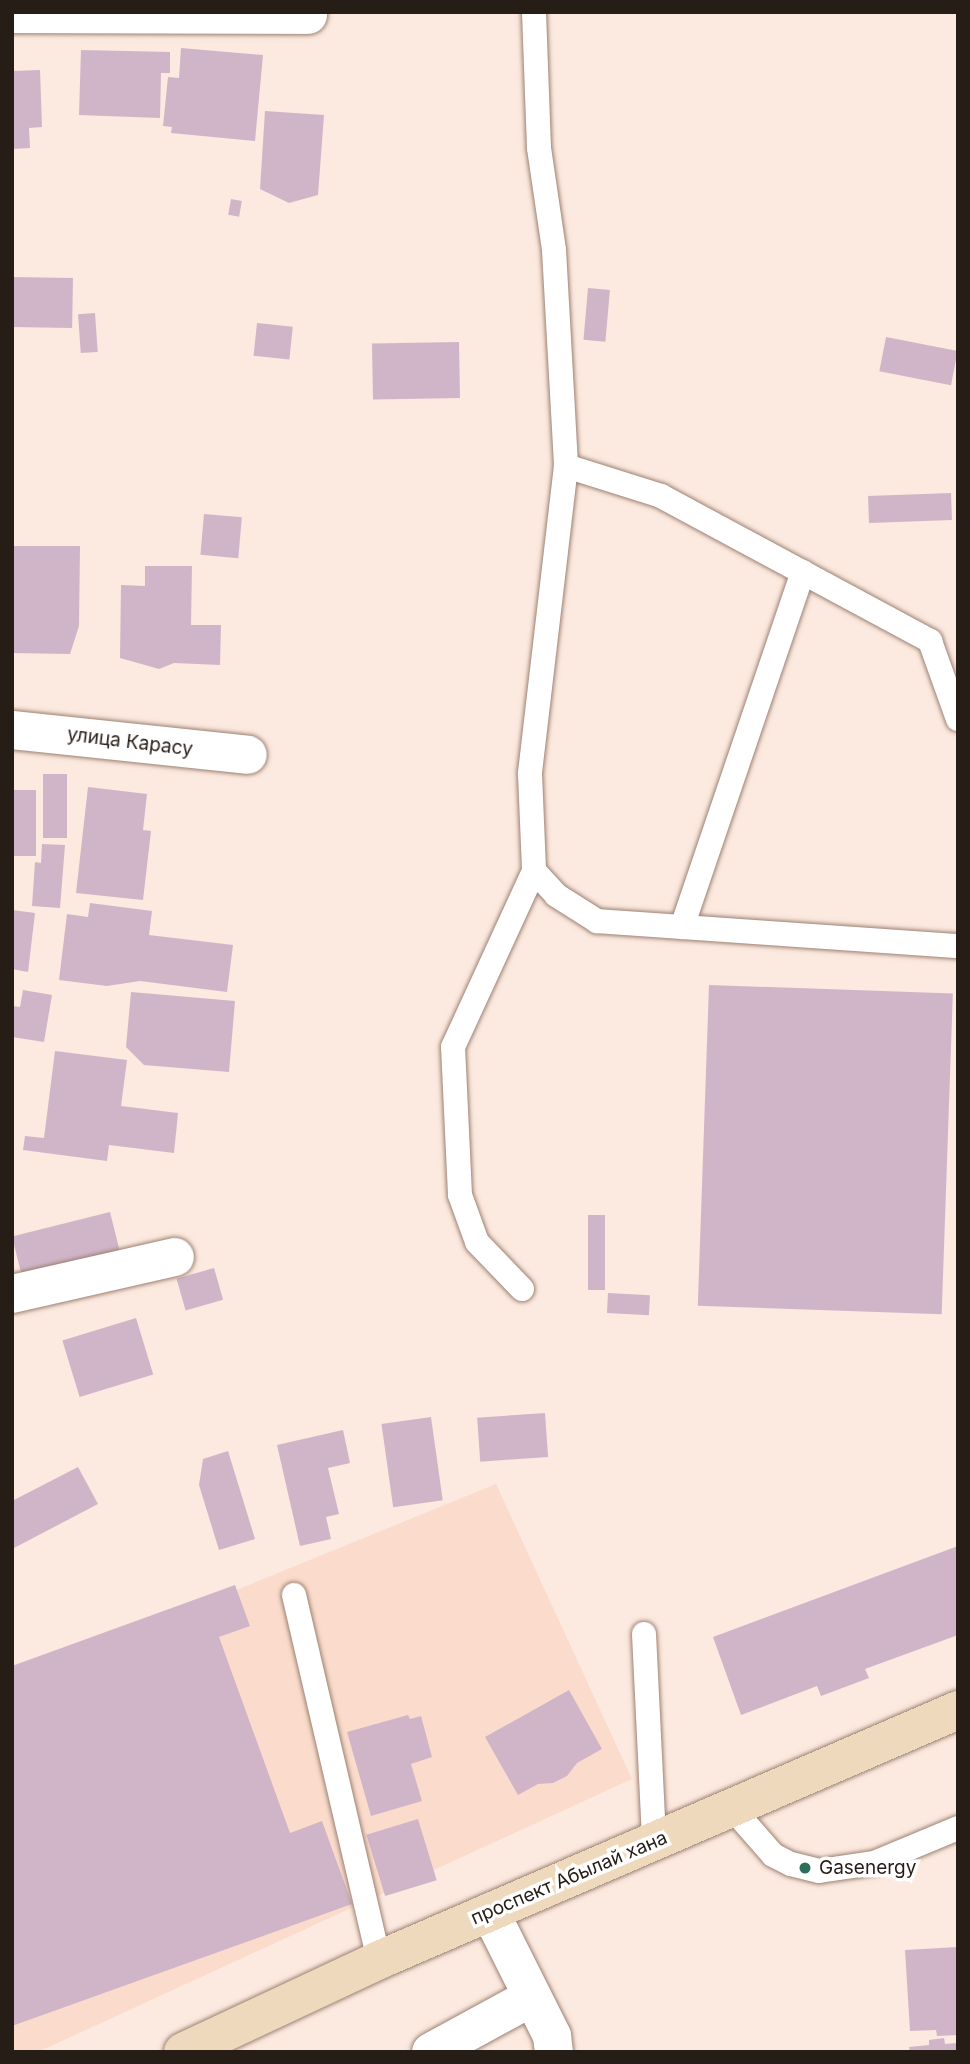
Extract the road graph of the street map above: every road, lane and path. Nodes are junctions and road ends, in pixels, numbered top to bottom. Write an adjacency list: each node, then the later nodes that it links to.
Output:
1 (534, 12): 4 (lane)
2 (12, 14): 3 (street)
3 (308, 15)
4 (566, 466): 5 (lane); 9 (lane)
5 (803, 572): 6 (lane); 10 (lane)
6 (958, 719)
7 (12, 730): 8 (street, улица Карасу)
8 (248, 755)
9 (534, 871): 10 (lane); 13 (lane)
10 (682, 927): 11 (lane)
11 (958, 946)
12 (175, 1257): 14 (street)
13 (522, 1290)
14 (12, 1294)
15 (294, 1595): 22 (lane)
16 (644, 1634): 20 (lane)
17 (958, 1710): 18 (main road, проспект Абылай хана)
18 (732, 1808): 19 (lane); 20 (main road, проспект Абылай хана)
19 (958, 1828)
20 (654, 1842): 21 (main road, проспект Абылай хана)
21 (490, 1912): 22 (main road, проспект Абылай хана); 23 (street)
22 (379, 1960): 24 (main road, проспект Абылай хана)
23 (532, 1997): 25 (street); 26 (street)
24 (183, 2052)
25 (431, 2052)
26 (554, 2052)

